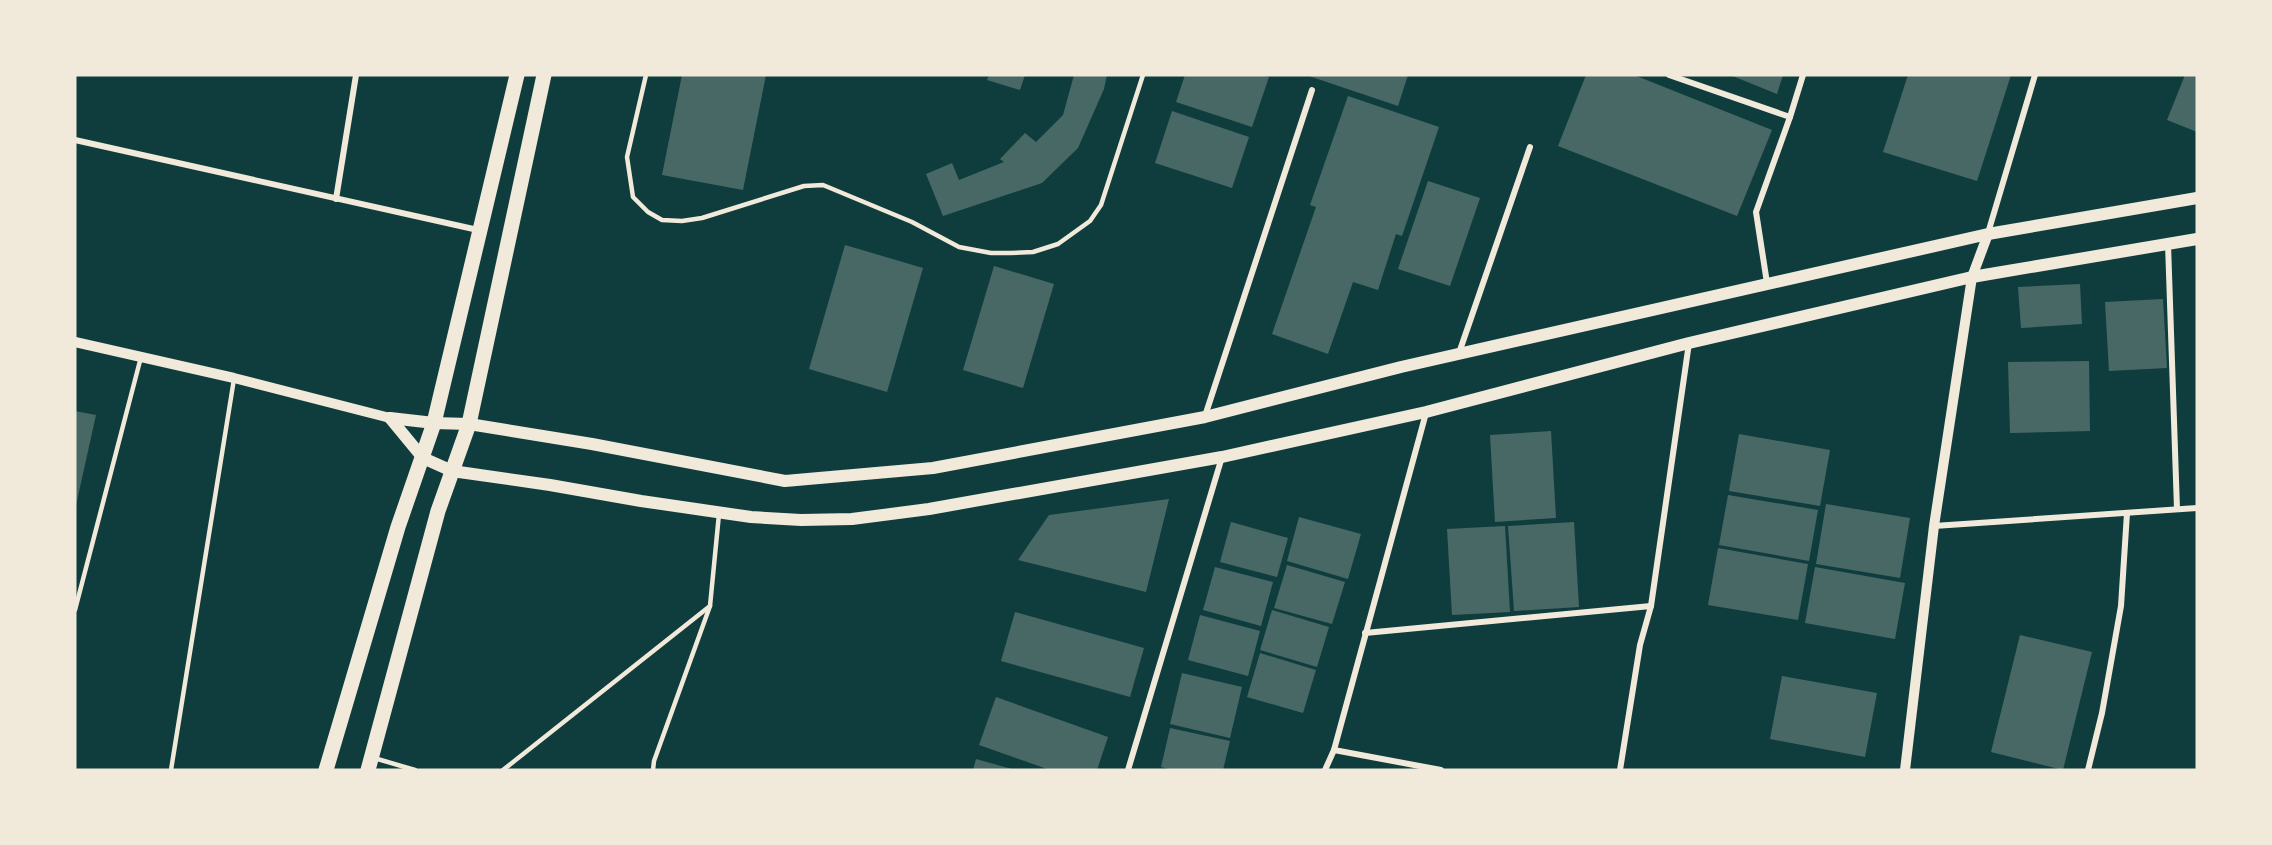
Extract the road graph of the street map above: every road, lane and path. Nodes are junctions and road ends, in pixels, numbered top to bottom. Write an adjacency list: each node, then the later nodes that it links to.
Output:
1 (356, 75): 14 (street)
2 (517, 75): 15 (main road)
3 (544, 75): 30 (main road)
4 (646, 75): 5 (lane)
5 (1143, 75)
6 (1669, 75): 10 (street)
7 (1803, 75): 10 (street)
8 (2035, 75): 16 (street)
9 (1312, 90): 27 (street)
10 (1790, 117): 20 (street)
11 (75, 140): 14 (street)
12 (1530, 147): 23 (street)
13 (2197, 198): 16 (main road)
14 (336, 199): 15 (street)
15 (480, 231): 29 (main road)
16 (1988, 234): 19 (street); 20 (main road)
17 (2197, 239): 18 (main road)
18 (2168, 244): 19 (main road); 35 (street)
19 (1972, 277): 22 (main road); 38 (street)
20 (1767, 283): 23 (main road)
21 (75, 342): 24 (street)
22 (1689, 343): 26 (main road); 40 (street)
23 (1459, 354): 27 (main road)
24 (141, 357): 25 (street); 41 (lane)
25 (234, 378): 28 (street); 46 (lane)
26 (1426, 412): 31 (main road); 42 (street)
27 (1205, 417): 30 (main road)
28 (390, 418): 29 (main road); 32 (main road)
29 (434, 423): 30 (main road); 32 (main road)
30 (469, 424): 33 (main road)
31 (1222, 457): 36 (main road); 51 (street)
32 (423, 458): 33 (main road); 47 (main road)
33 (452, 471): 36 (main road); 44 (main road)
34 (2197, 508): 35 (street)
35 (2177, 509): 37 (street)
36 (720, 512): 39 (lane)
37 (2127, 513): 38 (street); 45 (street)
38 (1934, 526): 55 (street)
39 (711, 606): 49 (lane); 50 (lane)
40 (1651, 606): 42 (street); 54 (street)
41 (75, 610)
42 (1365, 633): 43 (street)
43 (1334, 750): 52 (street); 53 (street)
44 (370, 764): 48 (lane)
45 (2091, 769)
46 (171, 770)
47 (326, 770)
48 (415, 770)
49 (503, 770)
50 (653, 770)
51 (1128, 770)
52 (1325, 770)
53 (1441, 770)
54 (1620, 770)
55 (1905, 770)

